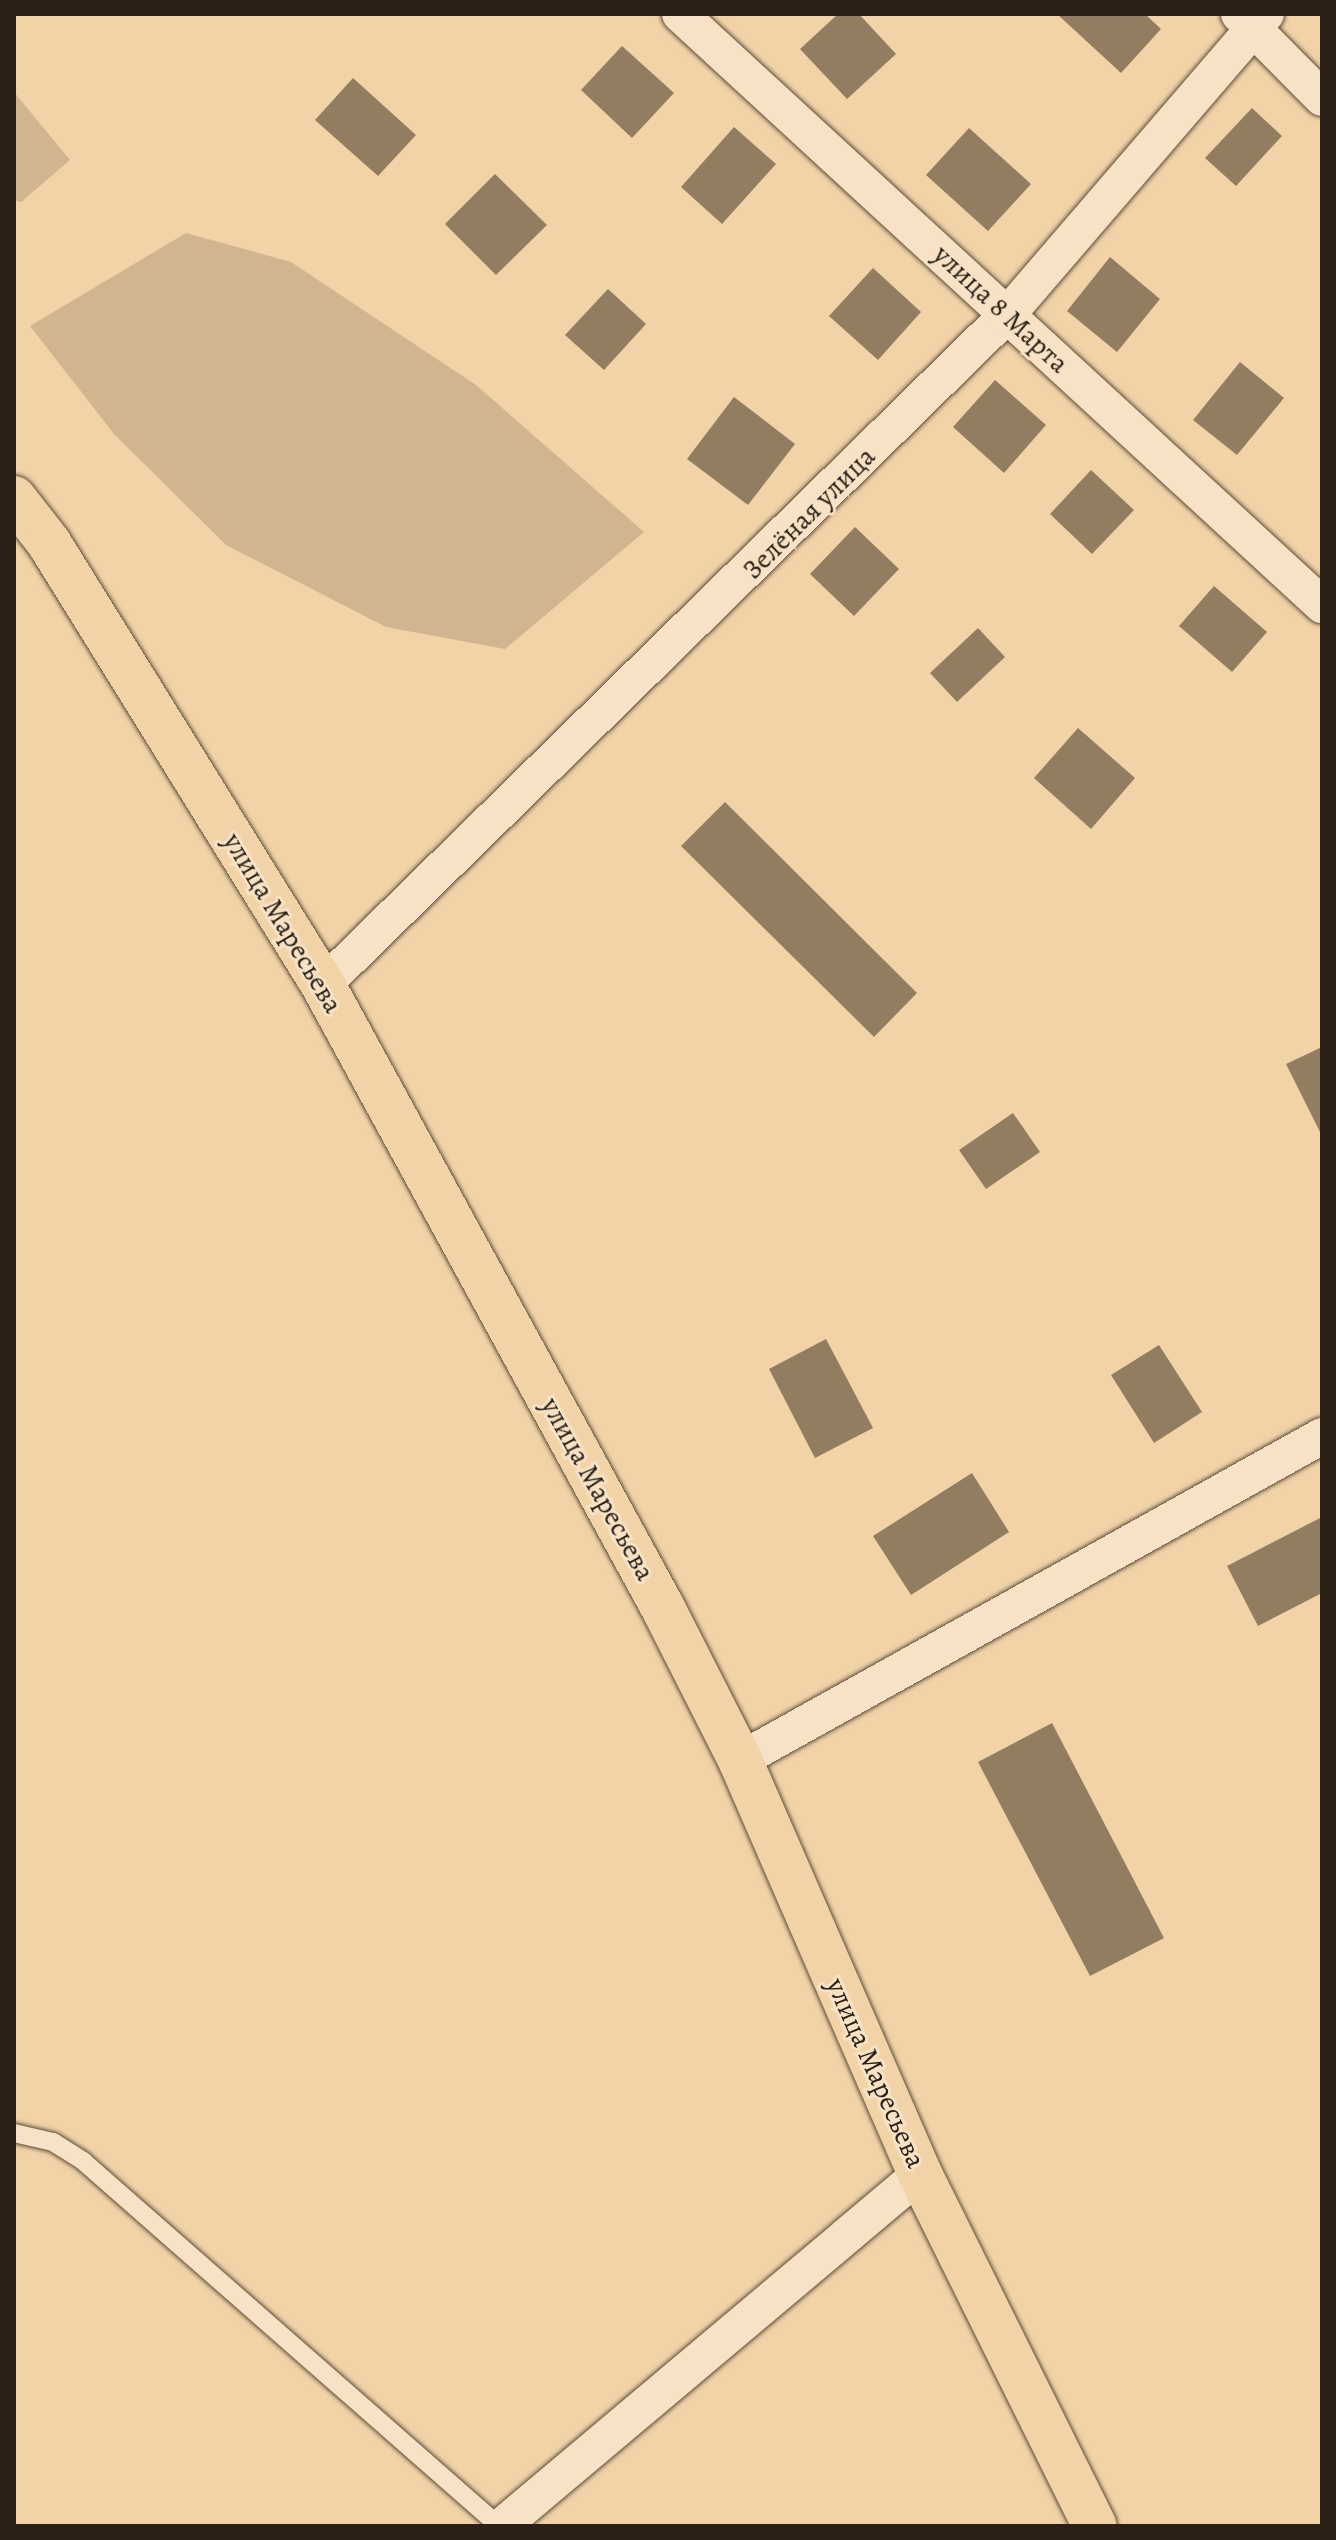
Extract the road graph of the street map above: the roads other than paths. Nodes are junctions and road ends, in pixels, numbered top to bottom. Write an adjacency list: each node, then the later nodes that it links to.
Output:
1 (680, 14): 4 (street, улица 8 Марта)
2 (1253, 19): 3 (street); 4 (street, Зелёная улица)
3 (1322, 98)
4 (1007, 315): 6 (street, улица 8 Марта); 7 (street, Зелёная улица)
5 (14, 498): 7 (main road, улица Маресьева)
6 (1322, 605)
7 (323, 985): 9 (main road, улица Маресьева)
8 (1322, 1436): 9 (street)
9 (740, 1760): 11 (main road, улица Маресьева)
10 (14, 2133): 12 (lane)
11 (920, 2174): 12 (street); 13 (main road, улица Маресьева)
12 (500, 2526)
13 (1095, 2526)

